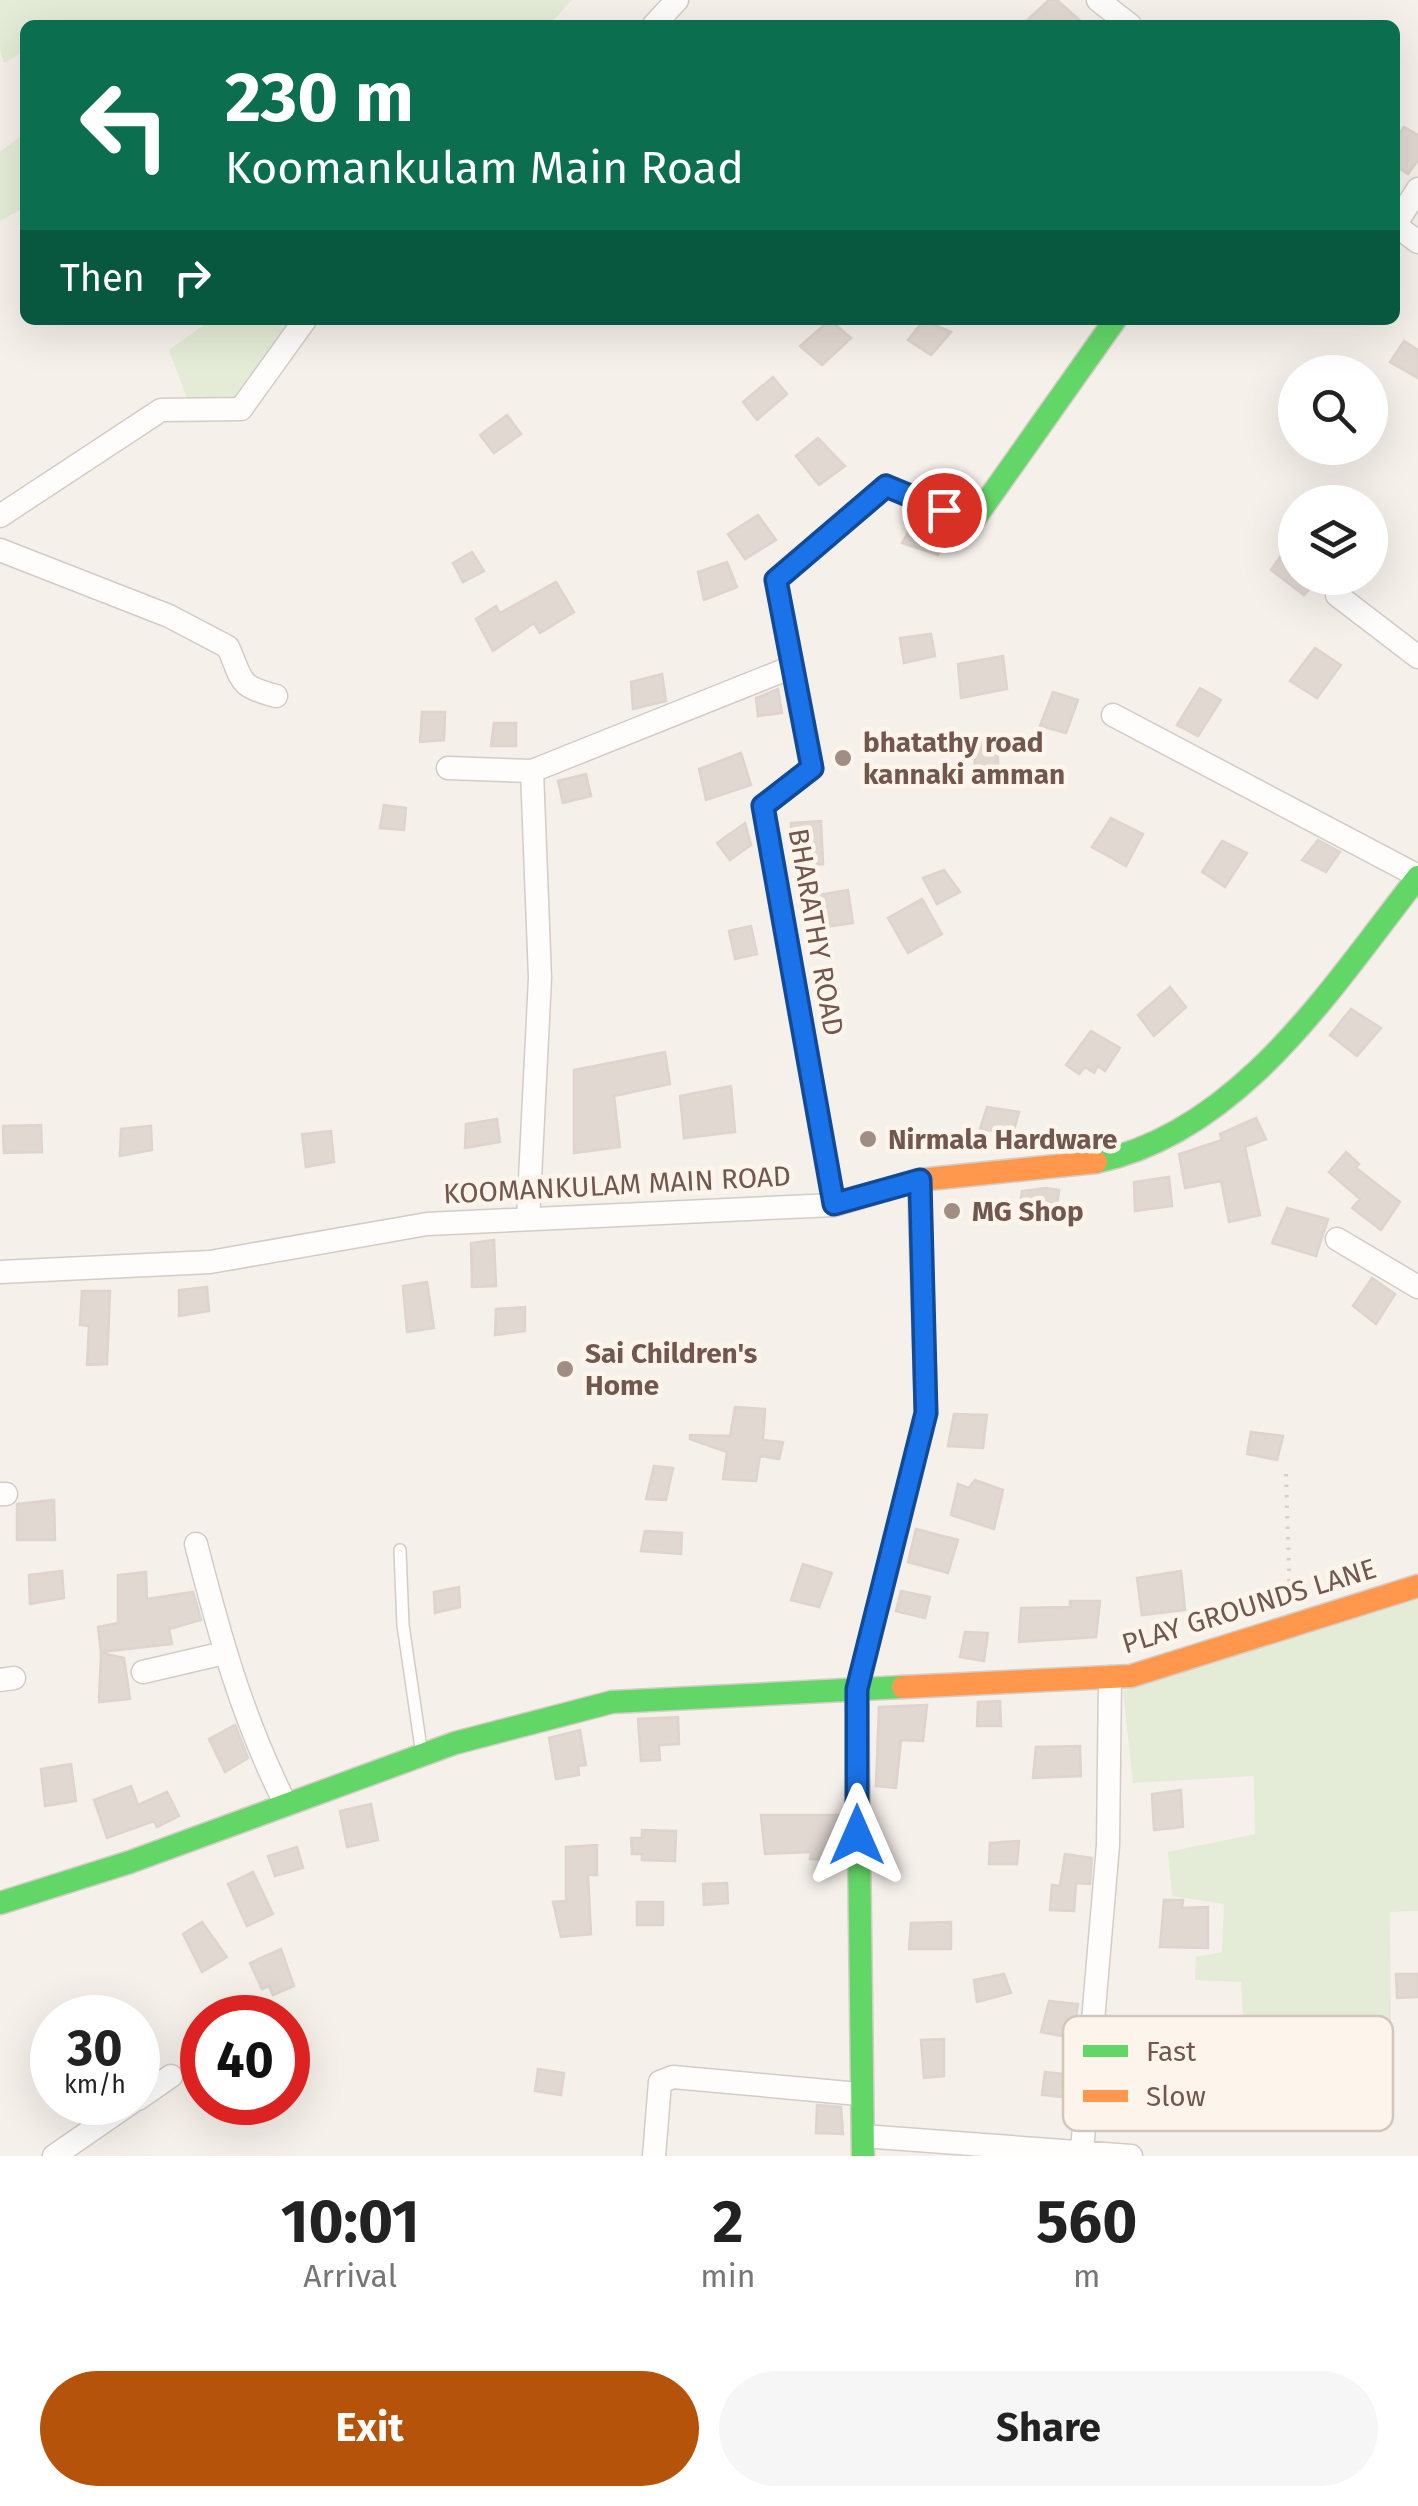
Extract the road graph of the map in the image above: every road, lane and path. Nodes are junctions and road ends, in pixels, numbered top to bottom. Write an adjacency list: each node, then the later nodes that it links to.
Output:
1 (677, 0): 3 (street)
2 (1098, 0): 4 (street)
3 (659, 20)
4 (1124, 20)
5 (1418, 190): 6 (street)
6 (1400, 217)
7 (301, 325): 9 (street)
8 (1112, 325): 13 (street, BHARATHY ROAD)
9 (0, 516)
10 (0, 550): 14 (street)
11 (1337, 595): 12 (street)
12 (1418, 657)
13 (792, 667): 17 (street); 20 (street, BHARATHY ROAD)
14 (276, 696)
15 (1113, 715): 18 (street)
16 (448, 768): 17 (street)
17 (532, 772): 21 (street)
18 (1418, 876): 19 (street, KOOMANKULAM MAIN ROAD)
19 (920, 1180): 20 (street, KOOMANKULAM MAIN ROAD); 33 (street)
20 (834, 1204): 21 (street, KOOMANKULAM MAIN ROAD)
21 (528, 1219): 23 (street, KOOMANKULAM MAIN ROAD)
22 (1337, 1239): 24 (street)
23 (0, 1272)
24 (1418, 1287)
25 (1286, 1474): 29 (path)
26 (196, 1544): 30 (street)
27 (400, 1550): 34 (lane)
28 (1418, 1586): 29 (street, PLAY GROUNDS LANE)
29 (1291, 1626): 32 (street, PLAY GROUNDS LANE)
30 (224, 1653): 31 (street); 35 (street)
31 (142, 1672)
32 (1110, 1677): 33 (street, PLAY GROUNDS LANE); 37 (street)
33 (857, 1689): 34 (street, PLAY GROUNDS LANE); 40 (street)
34 (422, 1755): 35 (street, PLAY GROUNDS LANE)
35 (285, 1803): 36 (street, PLAY GROUNDS LANE)
36 (0, 1903)
37 (1093, 2016)
38 (171, 2076): 39 (street)
39 (160, 2084)
40 (858, 2094): 43 (street); 46 (street)
41 (100, 2125): 45 (street)
42 (1084, 2131): 44 (street)
43 (863, 2146): 44 (street)
44 (1082, 2150): 47 (street)
45 (54, 2156)
46 (654, 2156)
47 (1131, 2156)

